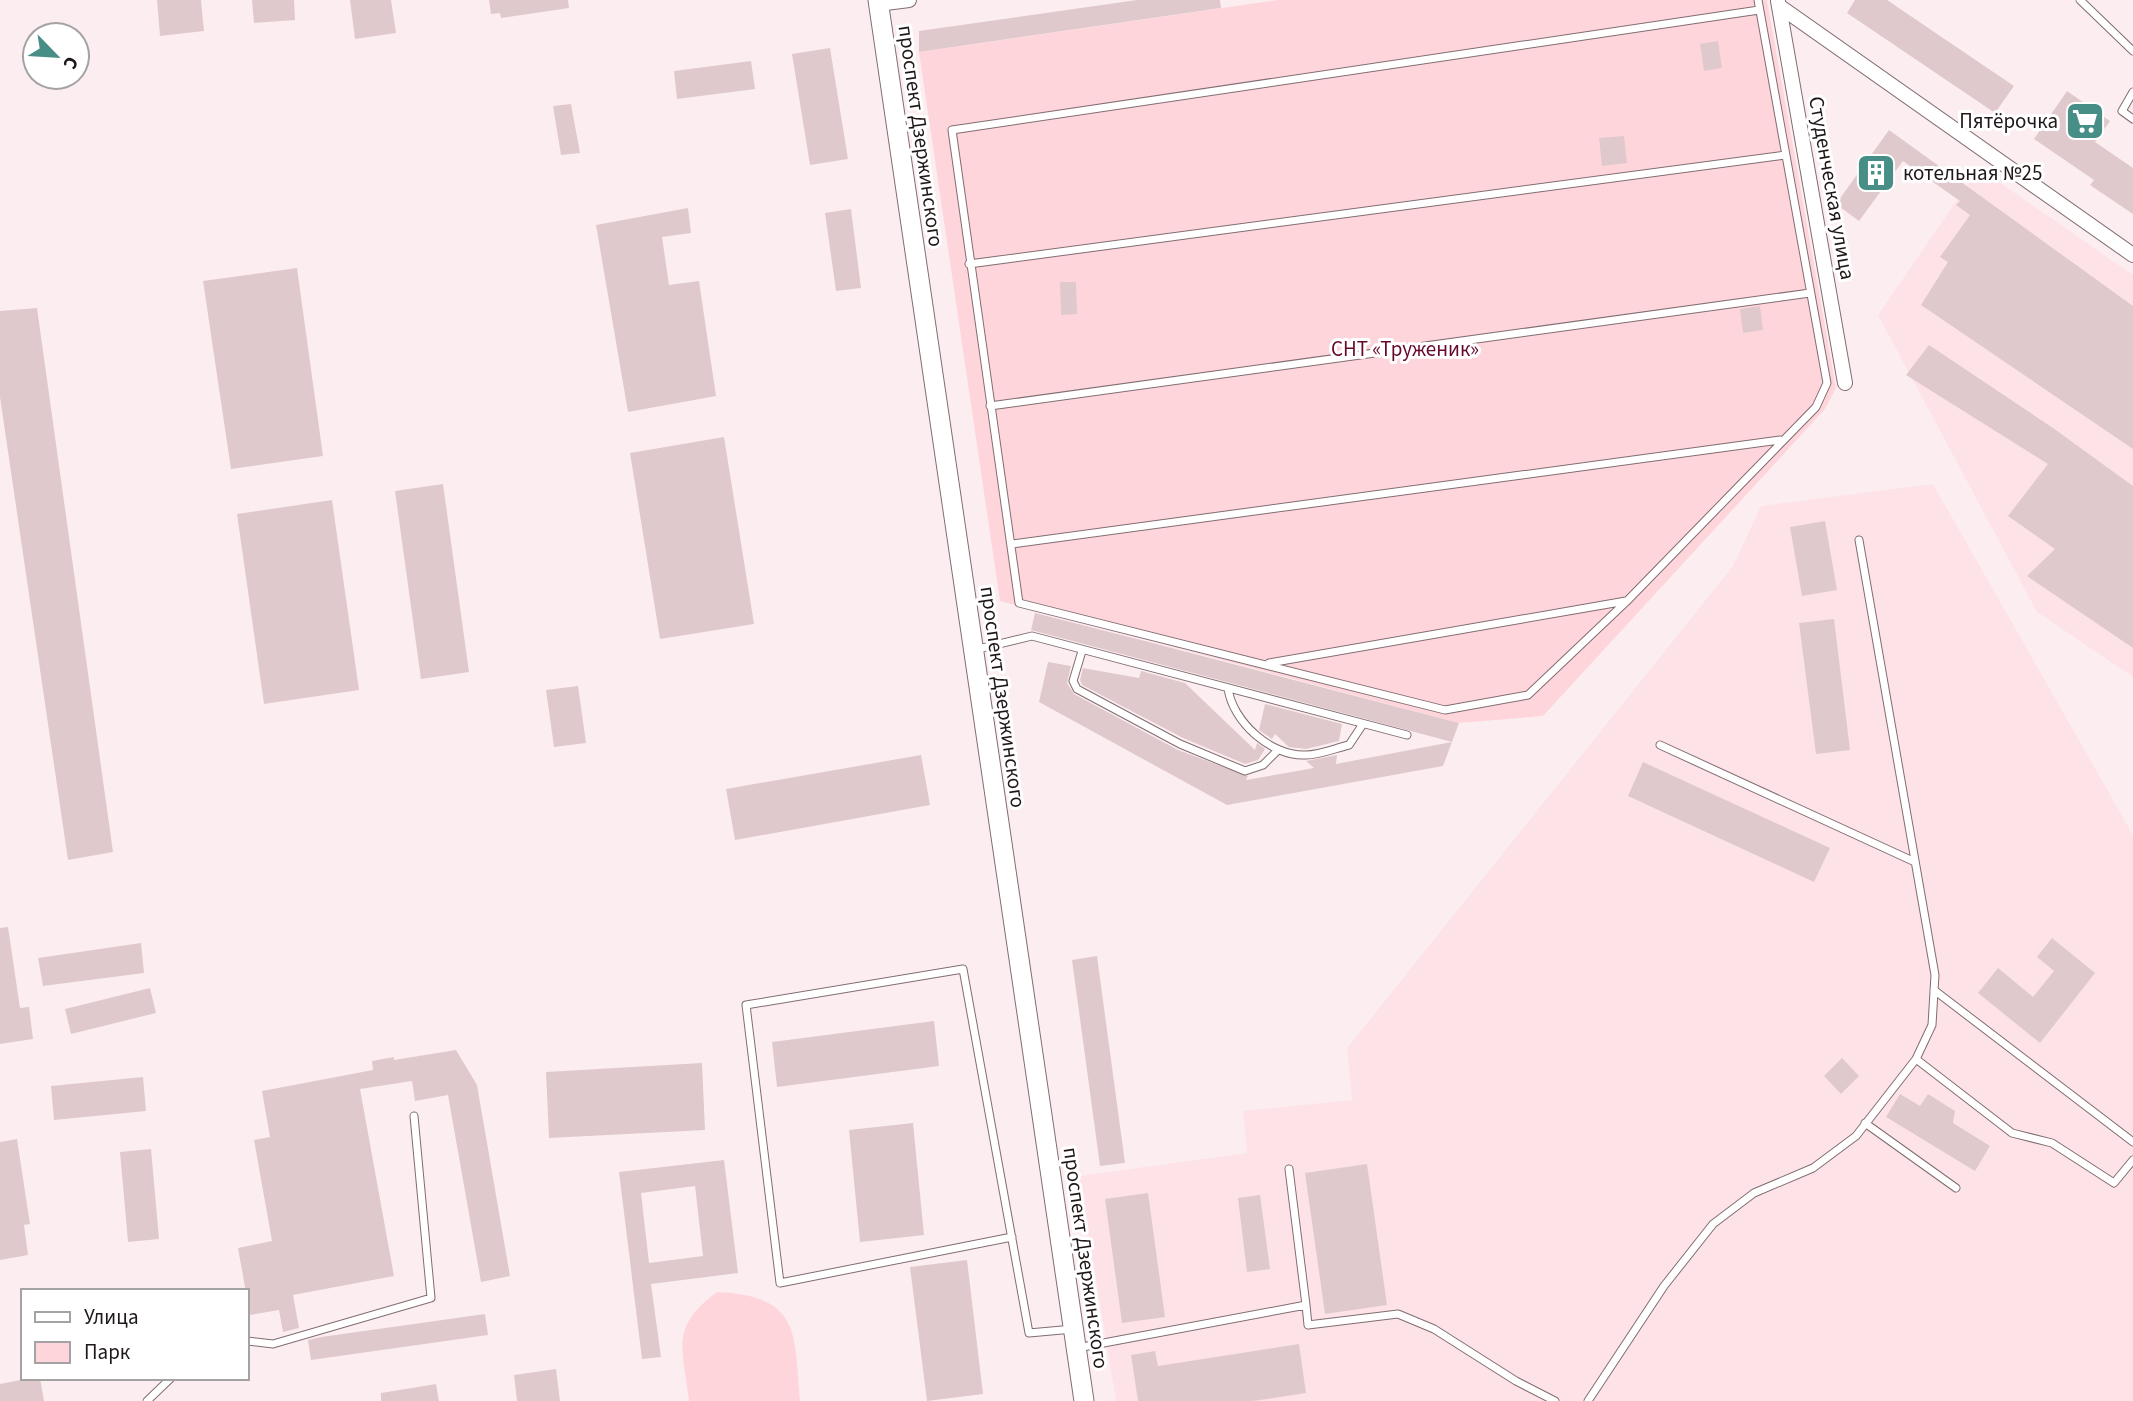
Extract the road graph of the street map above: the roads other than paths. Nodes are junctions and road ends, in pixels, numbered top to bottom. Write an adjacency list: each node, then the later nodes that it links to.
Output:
1 (909, 0): 4 (street)
2 (1758, 0): 6 (lane)
3 (2080, 0): 7 (lane)
4 (878, 2): 20 (main road, проспект Дзержинского)
5 (1778, 3): 11 (street); 14 (street, Студенческая улица)
6 (1759, 10): 10 (lane); 12 (lane)
7 (2133, 51)
8 (2133, 92): 9 (lane)
9 (2133, 119)
10 (1785, 155): 12 (lane); 13 (lane)
11 (2133, 255)
12 (969, 264): 15 (lane)
13 (1810, 293): 15 (lane); 16 (lane)
14 (1845, 383)
15 (990, 406): 18 (lane)
16 (1781, 440): 18 (lane); 19 (lane)
17 (1859, 540): 28 (lane)
18 (1012, 544): 22 (lane)
19 (1627, 601): 22 (lane); 22 (lane)
20 (973, 650): 21 (lane); 39 (main road, проспект Дзержинского)
21 (1082, 651): 23 (lane); 27 (lane)
22 (1266, 663)
23 (1228, 688): 24 (lane); 27 (lane)
24 (1363, 724): 25 (lane); 27 (lane)
25 (1407, 735)
26 (1660, 745): 28 (lane)
27 (1278, 750)
28 (1915, 862): 29 (lane)
29 (1934, 990): 30 (lane); 33 (lane)
30 (1916, 1059): 32 (lane); 34 (lane)
31 (414, 1116): 40 (lane)
32 (1866, 1124): 36 (lane); 46 (lane)
33 (2133, 1142)
34 (2133, 1160)
35 (1289, 1169): 38 (lane)
36 (1956, 1188)
37 (1012, 1237): 37 (lane); 39 (lane)
38 (1306, 1305): 41 (lane); 45 (lane)
39 (1073, 1329): 41 (main road, проспект Дзержинского)
40 (248, 1340)
41 (1076, 1348): 44 (main road, проспект Дзержинского)
42 (169, 1380): 43 (lane)
43 (147, 1401)
44 (1084, 1401)
45 (1555, 1401)
46 (1588, 1401)

